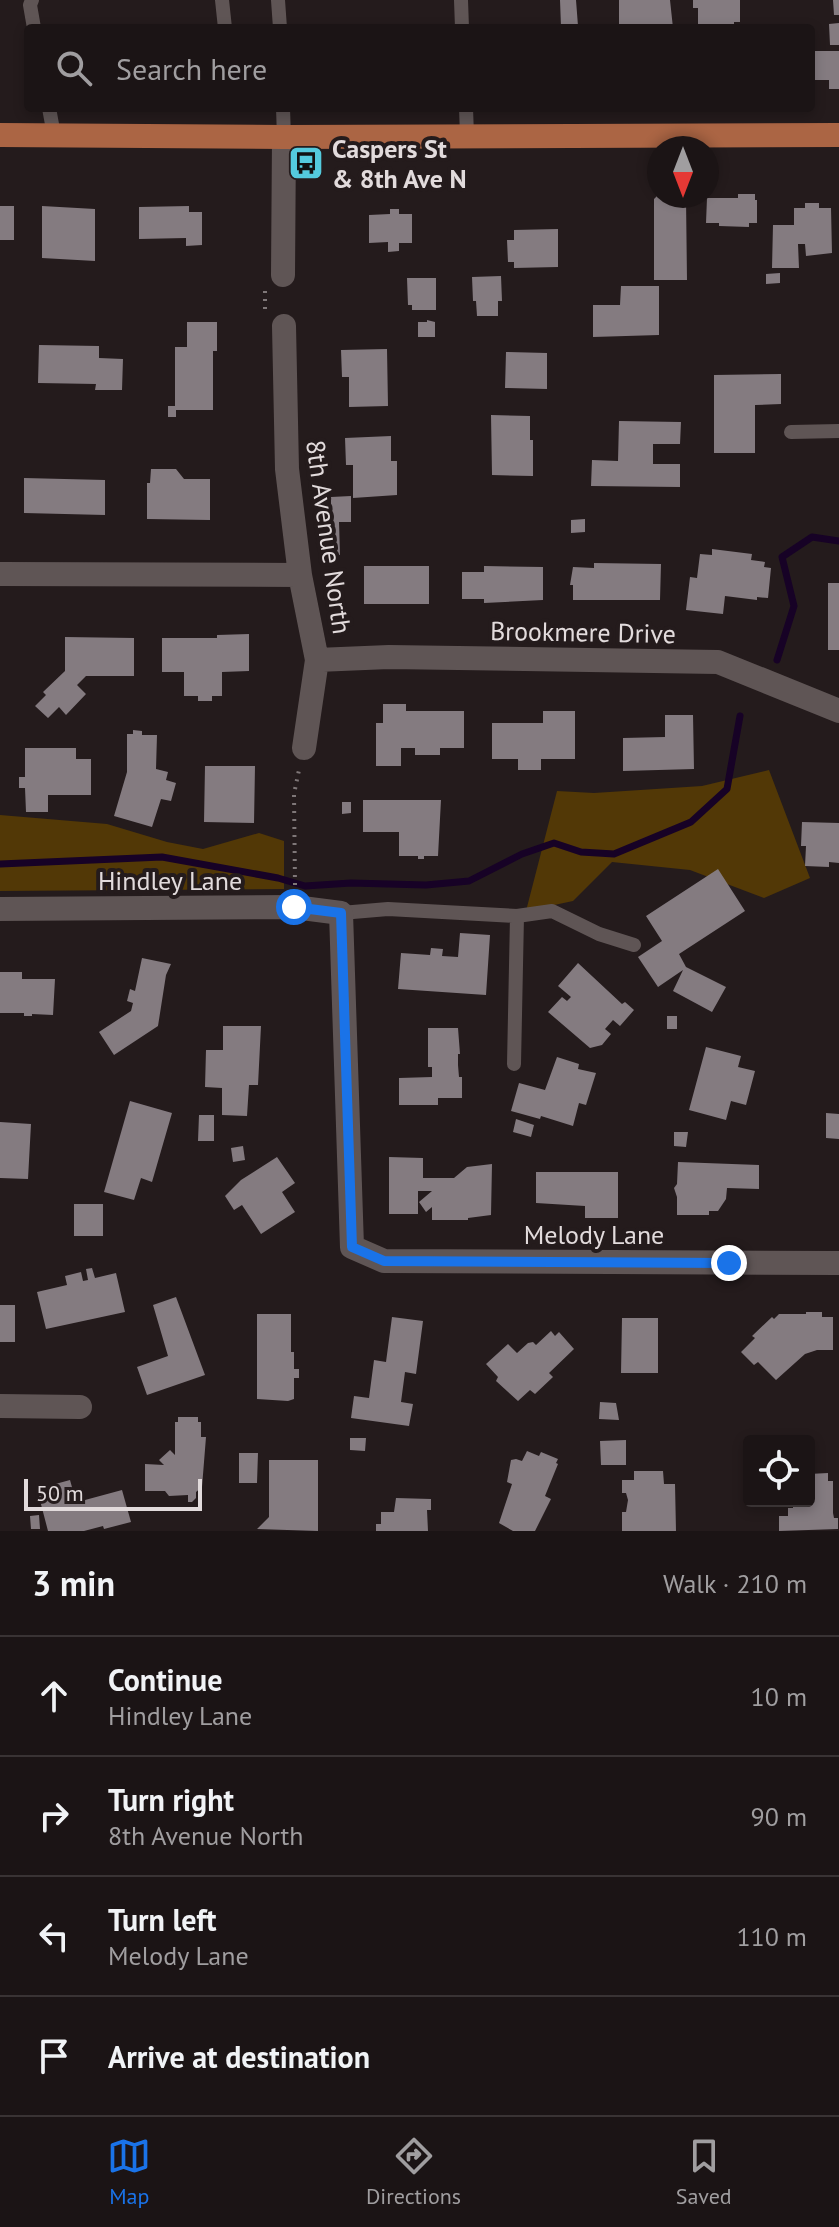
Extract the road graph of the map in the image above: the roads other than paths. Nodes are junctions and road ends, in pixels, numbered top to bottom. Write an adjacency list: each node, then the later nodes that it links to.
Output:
1 (222, 0): 6 (lane)
2 (278, 0): 7 (lane)
3 (461, 0): 8 (lane)
4 (31, 2): 5 (lane)
5 (34, 24)
6 (225, 24)
7 (280, 24)
8 (462, 24)
9 (50, 112): 13 (lane)
10 (283, 112): 16 (lane)
11 (466, 112): 14 (lane)
12 (0, 135): 13 (main road)
13 (54, 135): 16 (main road)
14 (467, 135): 15 (main road); 16 (main road)
15 (839, 135)
16 (284, 137): 17 (street)
17 (283, 275)
18 (284, 326): 22 (street, 8th Avenue North)
19 (839, 431): 20 (lane)
20 (791, 432)
21 (0, 574): 22 (street)
22 (300, 575): 23 (street, 8th Avenue North)
23 (317, 660): 24 (street, Brookmere Drive); 25 (street, 8th Avenue North)
24 (839, 711)
25 (304, 748)
26 (0, 909): 27 (street, Hindley Lane)
27 (341, 913): 28 (lane); 31 (street, Melody Lane)
28 (517, 916): 29 (lane); 30 (lane)
29 (634, 945)
30 (514, 1064)
31 (839, 1263)
32 (0, 1406): 33 (street)
33 (80, 1407)

